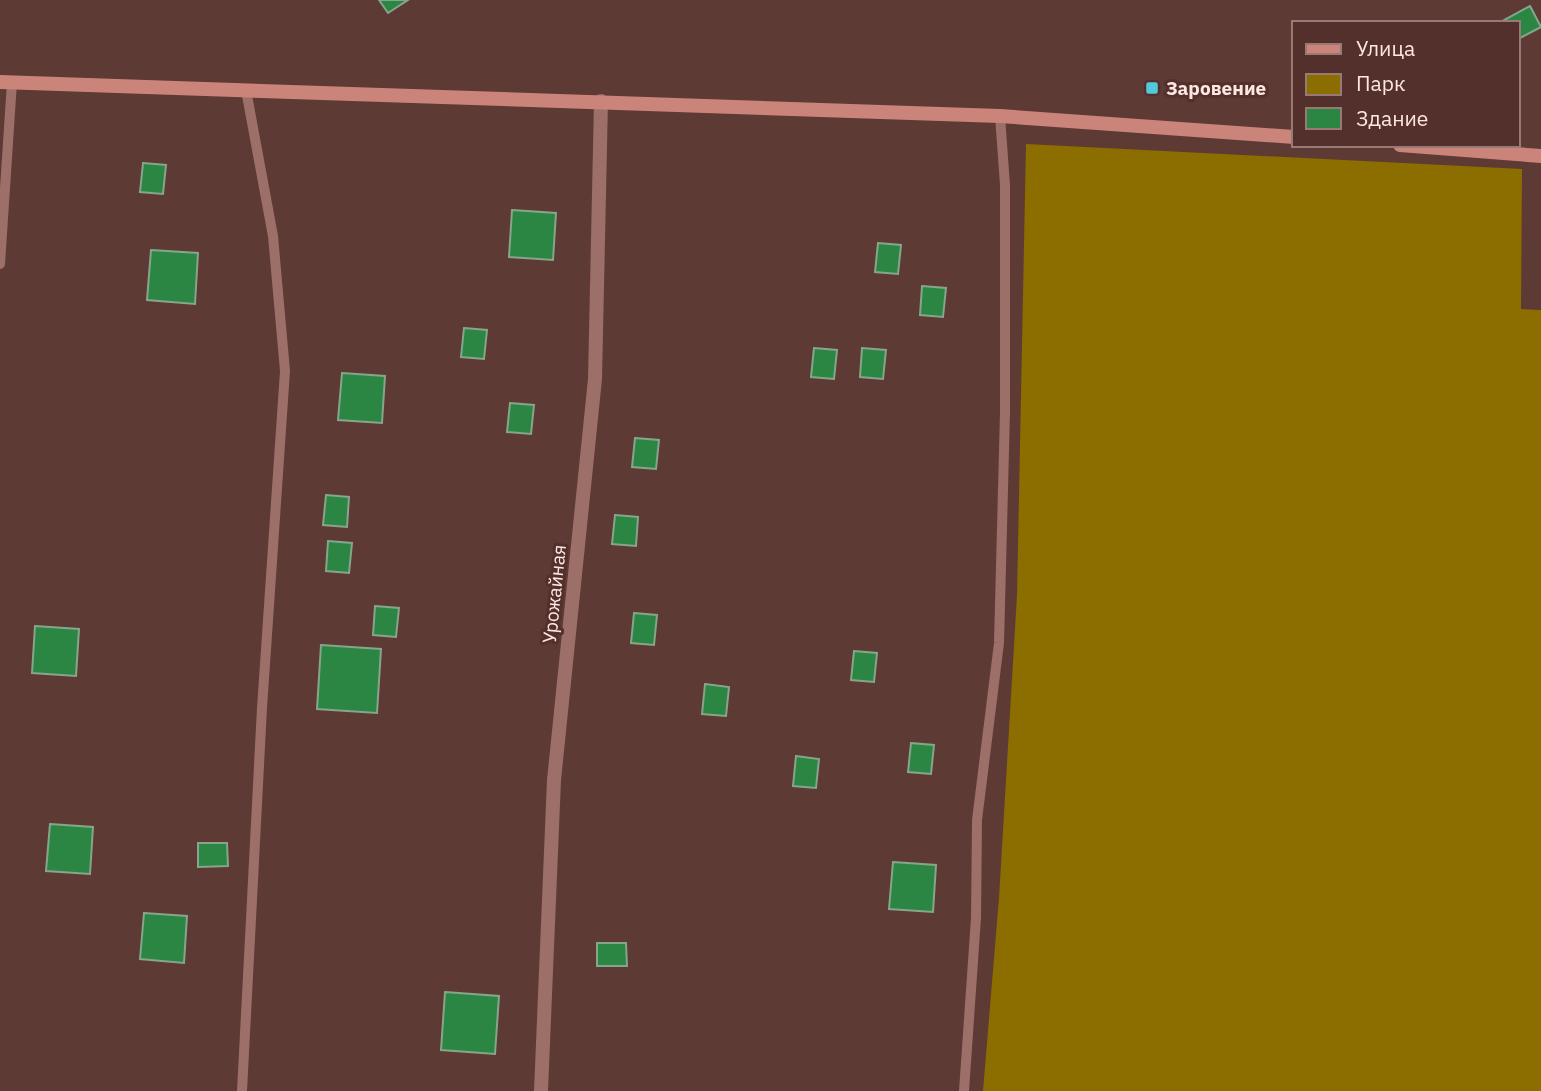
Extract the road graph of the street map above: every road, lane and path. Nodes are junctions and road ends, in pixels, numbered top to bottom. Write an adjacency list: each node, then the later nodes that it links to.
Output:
1 (6, 82): 2 (street); 8 (lane)
2 (246, 90): 3 (street); 9 (lane)
3 (601, 101): 4 (street); 10 (street, Урожайная)
4 (1000, 116): 5 (street); 11 (lane)
5 (1292, 137)
6 (1426, 147): 7 (street)
7 (1541, 156)
8 (0, 264)
9 (242, 1091)
10 (541, 1091)
11 (964, 1091)

